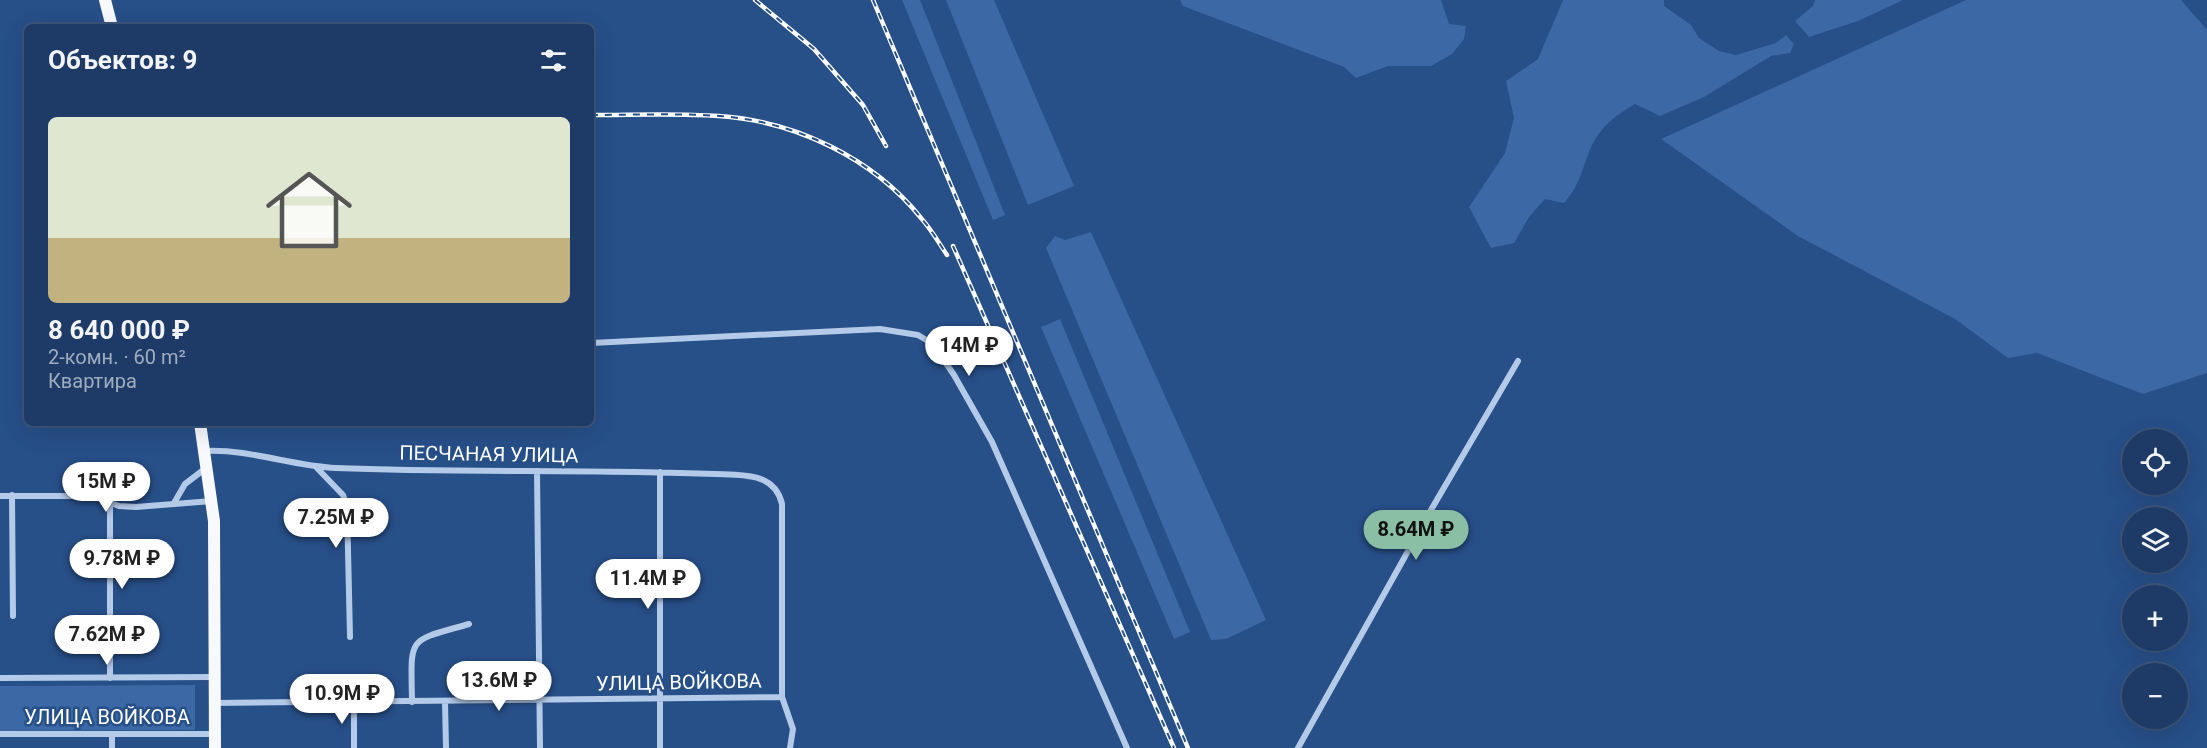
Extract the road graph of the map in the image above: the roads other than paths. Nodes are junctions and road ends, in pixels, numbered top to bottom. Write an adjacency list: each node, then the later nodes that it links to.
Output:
1 (105, 0): 2 (main road)
2 (111, 24)
3 (594, 343): 39 (street)
4 (1518, 361): 40 (street)
5 (201, 426): 6 (main road)
6 (205, 451): 7 (main road); 8 (street, ПЕСЧАНАЯ УЛИЦА)
7 (207, 467): 13 (main road); 15 (street)
8 (316, 467): 9 (street, ПЕСЧАНАЯ УЛИЦА); 18 (street)
9 (537, 471): 10 (street, ПЕСЧАНАЯ УЛИЦА); 24 (street)
10 (660, 472): 22 (street, ПЕСЧАНАЯ УЛИЦА); 23 (street)
11 (12, 495): 12 (street); 14 (street); 16 (street)
12 (0, 496)
13 (212, 501): 15 (street); 19 (main road)
14 (110, 502): 15 (street); 21 (street)
15 (174, 503)
16 (13, 616)
17 (470, 624): 27 (street)
18 (350, 637)
19 (215, 677): 21 (street, УЛИЦА ВОЙКОВА); 28 (main road)
20 (0, 678): 21 (street, УЛИЦА ВОЙКОВА)
21 (110, 678)
22 (782, 697): 23 (street, УЛИЦА ВОЙКОВА); 38 (street)
23 (660, 699): 24 (street, УЛИЦА ВОЙКОВА); 37 (street)
24 (540, 700): 25 (street, УЛИЦА ВОЙКОВА); 36 (street)
25 (445, 701): 27 (street, УЛИЦА ВОЙКОВА); 35 (street)
26 (354, 702): 27 (street, УЛИЦА ВОЙКОВА); 28 (street, УЛИЦА ВОЙКОВА); 34 (street)
27 (412, 702)
28 (215, 703): 31 (main road)
29 (0, 734): 30 (street, УЛИЦА ВОЙКОВА)
30 (112, 734): 31 (street, УЛИЦА ВОЙКОВА); 32 (street)
31 (215, 734): 33 (main road)
32 (112, 748)
33 (215, 748)
34 (354, 748)
35 (446, 748)
36 (540, 748)
37 (660, 748)
38 (790, 748)
39 (1127, 748)
40 (1298, 748)

